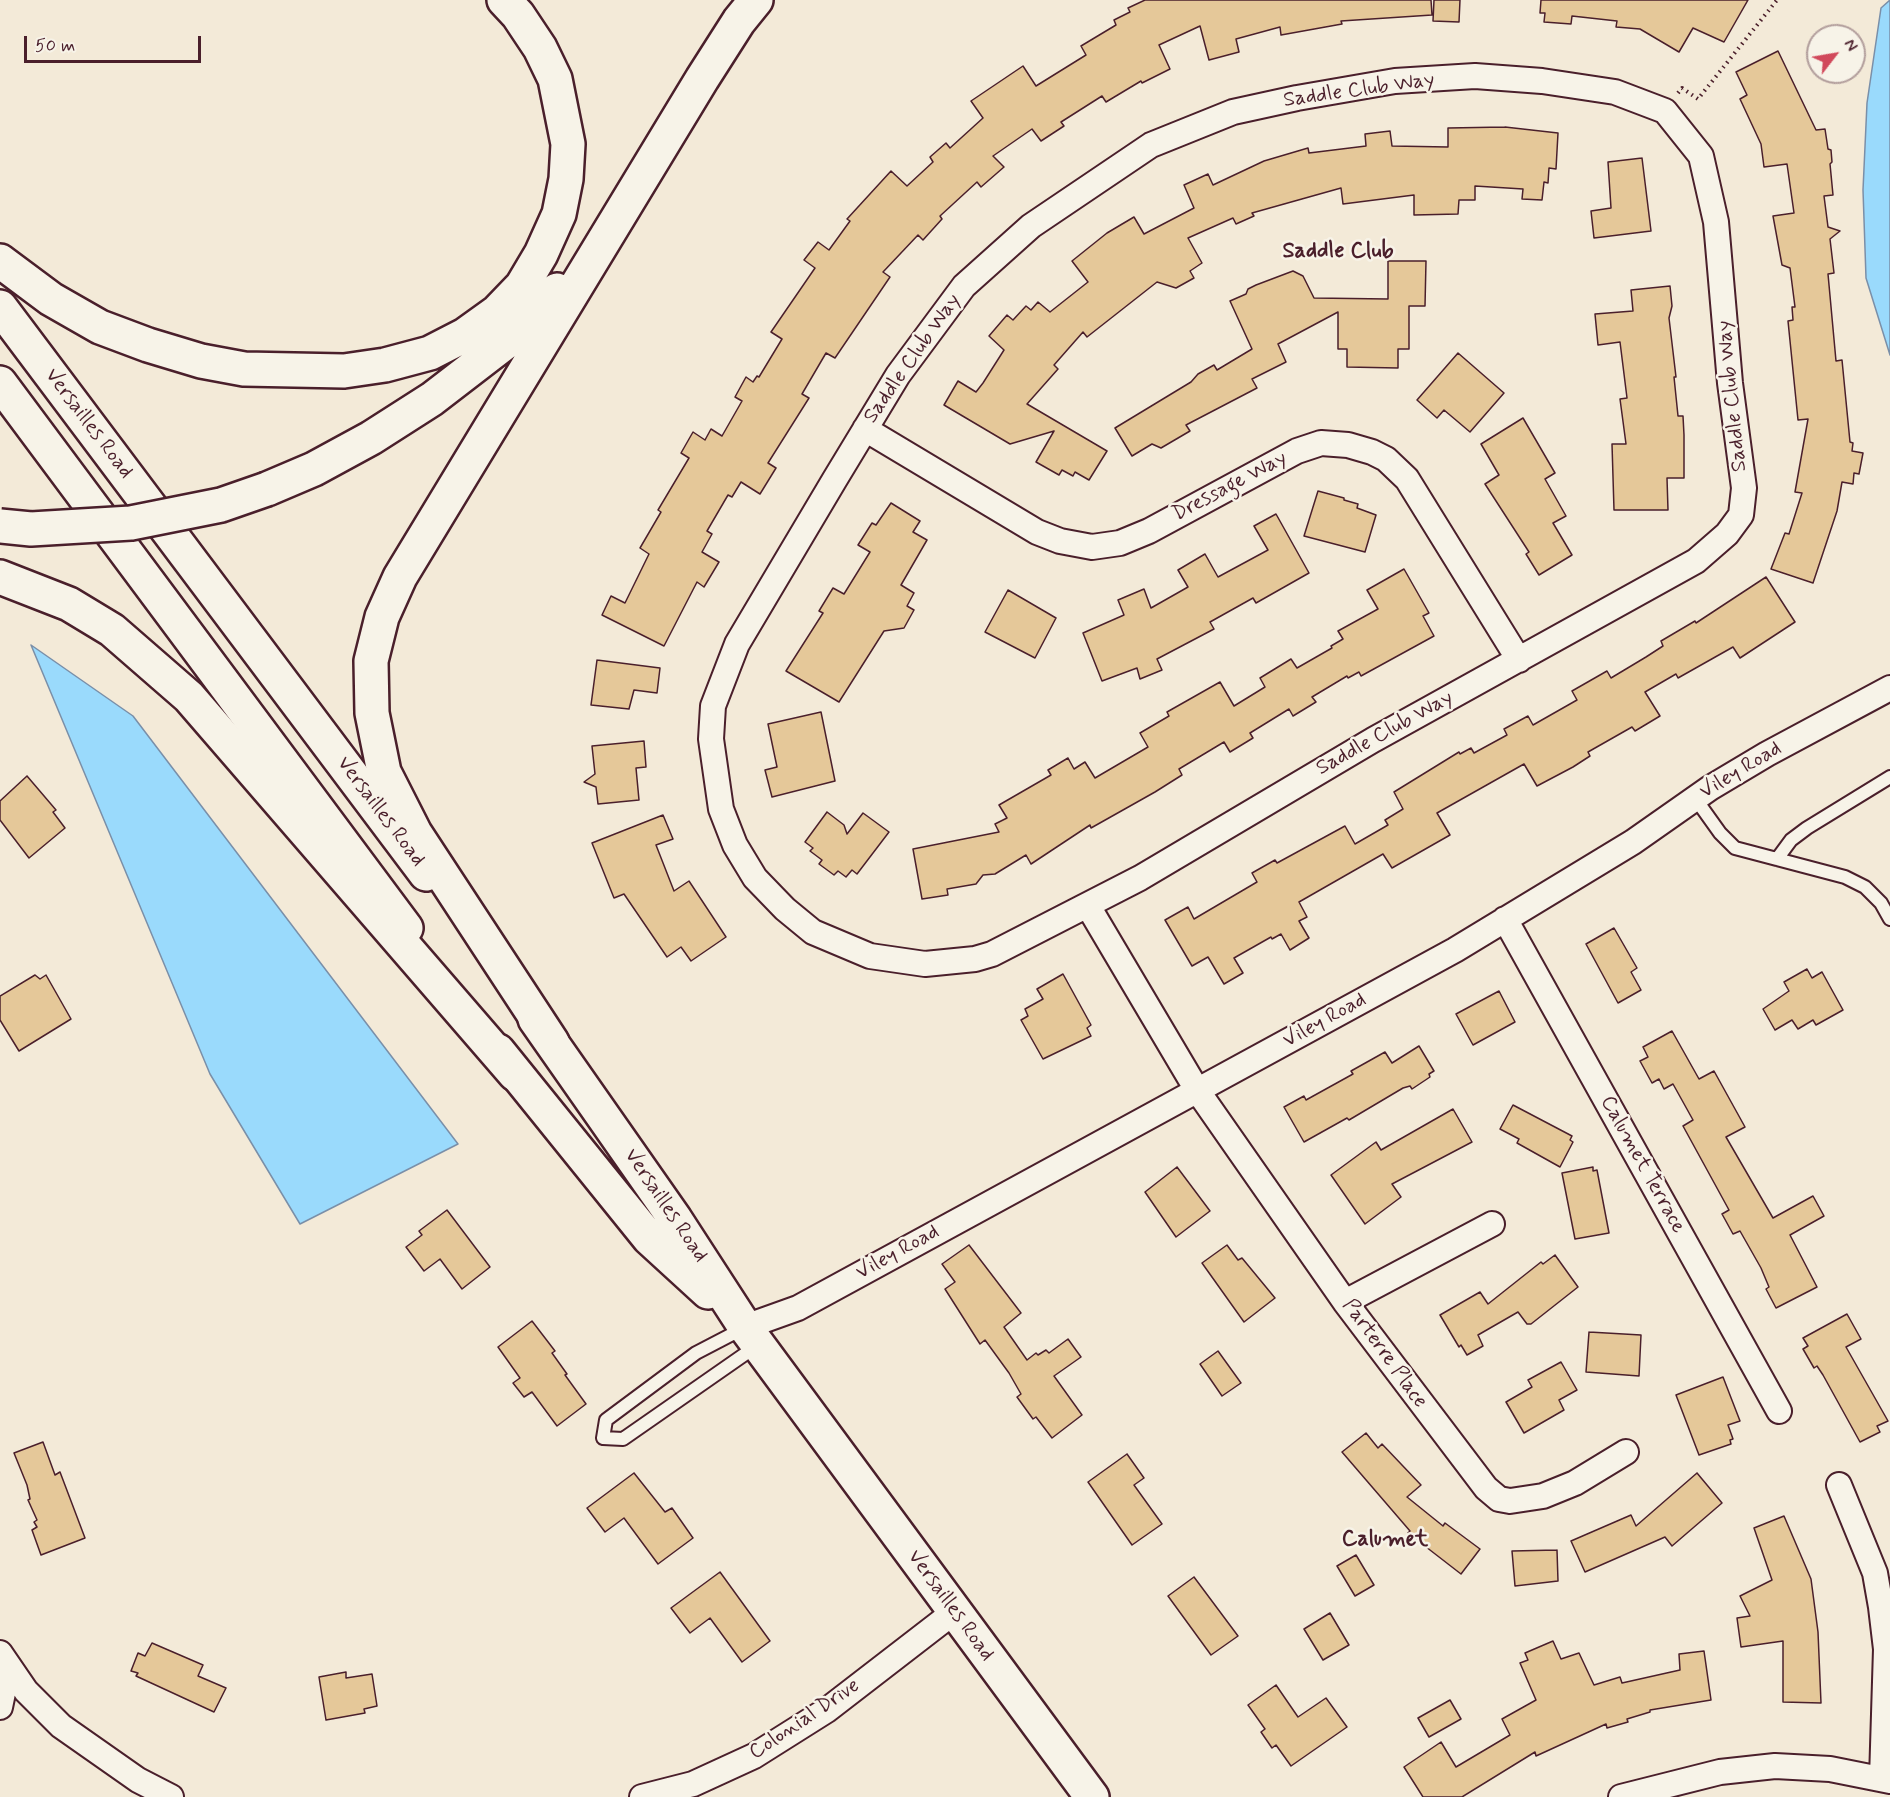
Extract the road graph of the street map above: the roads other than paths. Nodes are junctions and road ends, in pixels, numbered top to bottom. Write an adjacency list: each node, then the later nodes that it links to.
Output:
1 (504, 0): 4 (main road)
2 (756, 0): 3 (main road)
3 (615, 222): 8 (main road, bridge); 18 (main road)
4 (0, 261)
5 (0, 307): 18 (main road, Versailles Road)
6 (0, 383): 19 (main road, Versailles Road)
7 (865, 429): 10 (street, Dressage Way); 10 (street, Saddle Club Way); 15 (street, Saddle Club Way)
8 (0, 526)
9 (0, 577): 19 (main road)
10 (1519, 660): 15 (street, Saddle Club Way)
11 (1890, 688): 13 (street, Viley Road)
12 (1890, 777): 14 (lane)
13 (1695, 798): 14 (lane); 16 (street, Viley Road)
14 (1777, 859): 17 (lane)
15 (1088, 906): 20 (street)
16 (1505, 919): 20 (street, Viley Road); 24 (street, Calumet Terrace)
17 (1890, 919)
18 (552, 1042): 23 (main road, Versailles Road)
19 (515, 1074): 23 (main road, Versailles Road)
20 (1197, 1090): 22 (street, Parterre Place); 23 (street, Viley Road)
21 (1492, 1224): 22 (street)
22 (1345, 1302): 25 (street, Parterre Place)
23 (752, 1336): 23 (lane); 27 (main road, Versailles Road)
24 (1779, 1411)
25 (1626, 1452)
26 (1839, 1485): 31 (street)
27 (954, 1612): 33 (street, Colonial Drive); 34 (main road, Versailles Road)
28 (0, 1653): 32 (street)
29 (0, 1663): 30 (street)
30 (0, 1707)
31 (1886, 1780): 35 (street)
32 (171, 1797)
33 (642, 1797)
34 (1092, 1797)
35 (1621, 1797)

